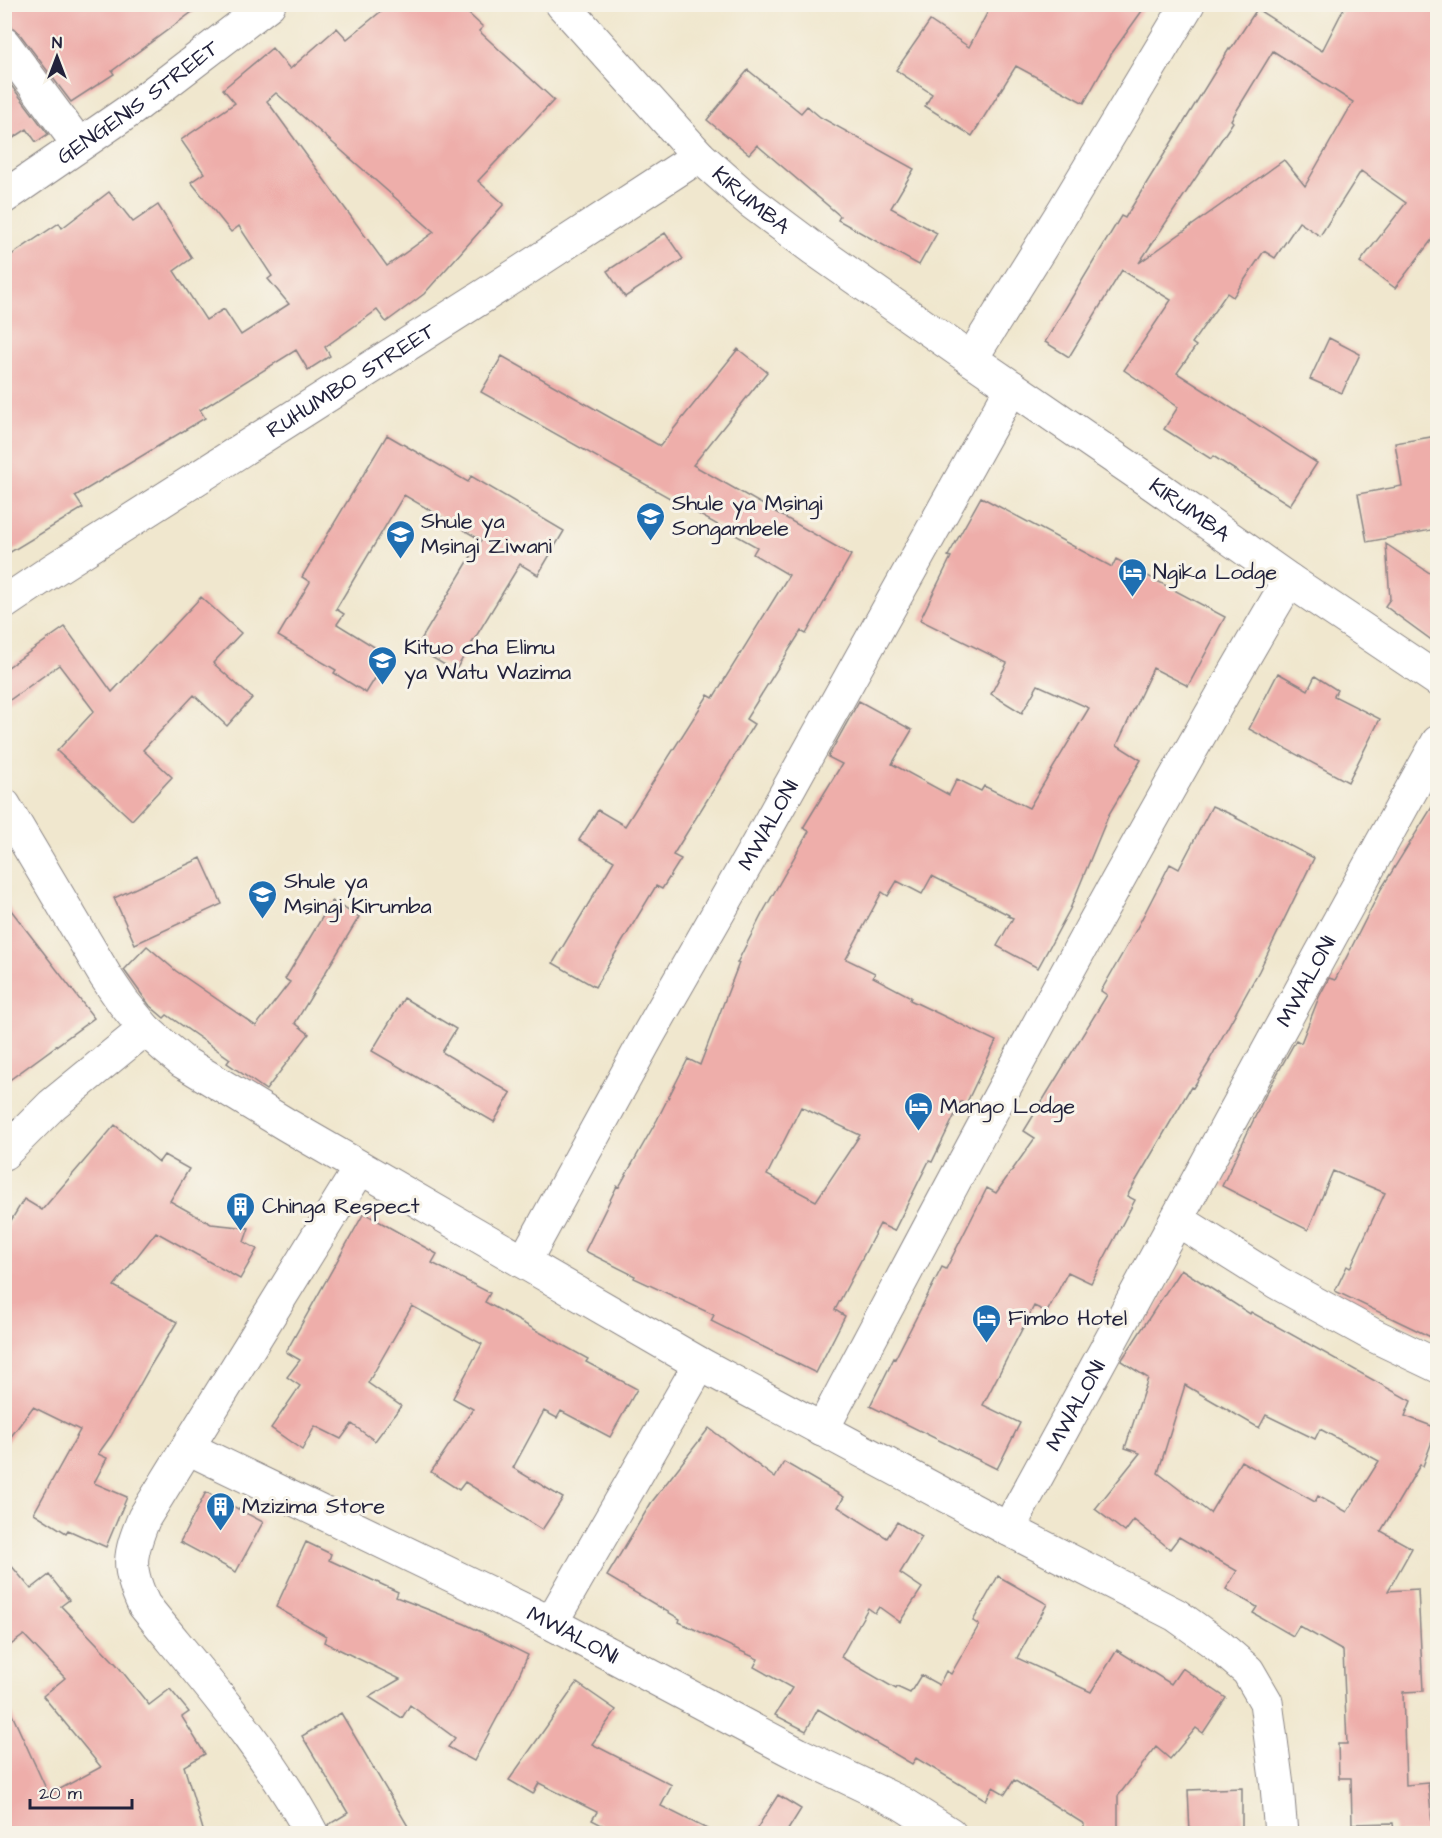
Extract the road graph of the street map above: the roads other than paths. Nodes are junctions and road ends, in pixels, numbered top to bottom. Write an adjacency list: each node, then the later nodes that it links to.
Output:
1 (269, 4): 5 (street, GENGENIS STREET)
2 (562, 4): 6 (street, KIRUMBA)
3 (1188, 4): 8 (street)
4 (4, 44): 5 (street)
5 (79, 145): 7 (street, GENGENIS STREET)
6 (699, 156): 8 (street, KIRUMBA); 11 (street, RUHUMBO STREET)
7 (4, 197)
8 (971, 359): 9 (street, KIRUMBA)
9 (1012, 387): 10 (street, KIRUMBA); 19 (street, MWALONI)
10 (1289, 580): 12 (street, KIRUMBA); 22 (street)
11 (4, 603)
12 (1437, 680)
13 (1437, 742): 18 (street, MWALONI)
14 (4, 805): 15 (street)
15 (146, 1029): 16 (street); 17 (street)
16 (4, 1153)
17 (360, 1168): 19 (street); 23 (street)
18 (1178, 1220): 21 (street); 24 (street, MWALONI)
19 (524, 1262): 20 (street)
20 (700, 1364): 22 (street); 25 (street)
21 (1437, 1366)
22 (822, 1430): 24 (street)
23 (188, 1448): 25 (street, MWALONI); 26 (street)
24 (1008, 1529): 28 (street)
25 (551, 1623): 27 (street, MWALONI)
26 (312, 1833)
27 (950, 1833)
28 (1281, 1833)

